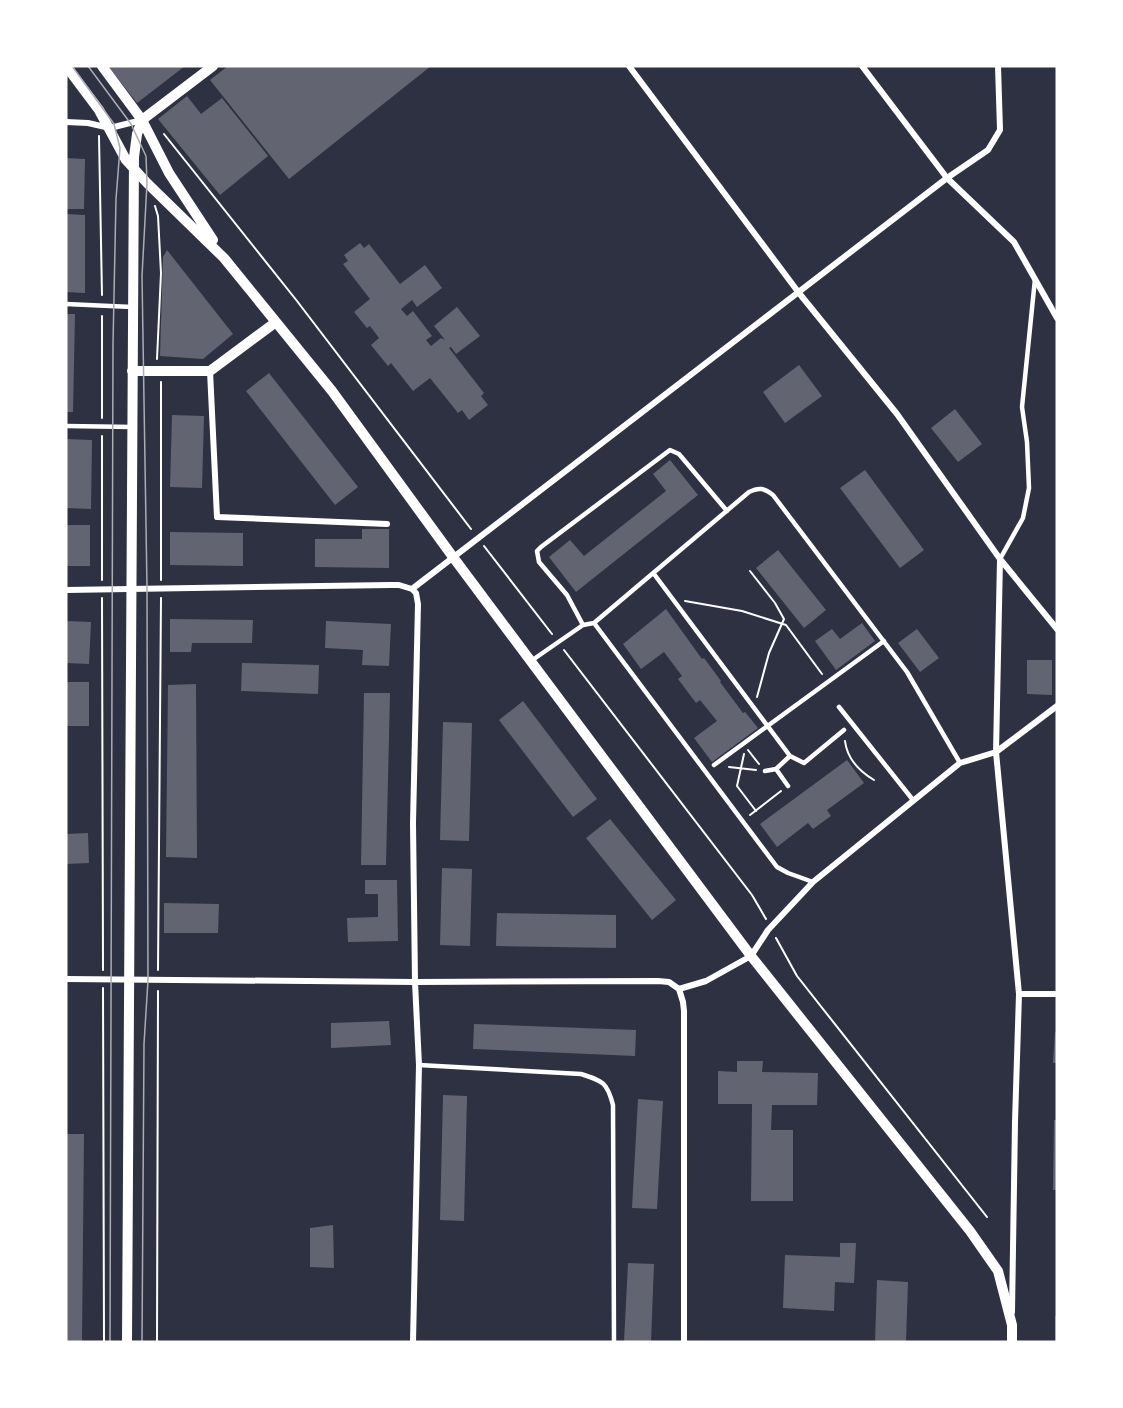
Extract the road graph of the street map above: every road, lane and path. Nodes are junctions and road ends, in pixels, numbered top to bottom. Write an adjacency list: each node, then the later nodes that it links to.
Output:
1 (66, 66): 9 (street)
2 (102, 66): 7 (street)
3 (212, 66): 7 (street)
4 (629, 66): 17 (street)
5 (862, 66): 13 (street)
6 (998, 66): 13 (street)
7 (142, 120): 9 (street); 12 (street); 15 (street)
8 (66, 122): 9 (street)
9 (110, 128): 12 (street)
10 (161, 130): 31 (path)
11 (99, 134): 19 (path)
12 (135, 170): 15 (street); 20 (street)
13 (947, 178): 16 (street); 17 (street)
14 (155, 200): 25 (path)
15 (224, 258): 23 (street)
16 (1035, 279): 22 (street); 33 (lane)
17 (799, 293): 31 (street); 33 (street)
18 (66, 304): 19 (lane)
19 (102, 306): 20 (lane); 21 (path)
20 (132, 307): 24 (street)
21 (102, 316)
22 (1057, 318)
23 (276, 322): 26 (street); 32 (street)
24 (132, 371): 25 (street); 28 (street)
25 (158, 371): 26 (street); 36 (path)
26 (210, 371): 30 (street)
27 (66, 426): 28 (lane)
28 (132, 428): 38 (street)
29 (727, 511): 35 (lane); 43 (lane); 45 (lane)
30 (387, 524)
31 (478, 538): 32 (street); 46 (path)
32 (453, 557): 37 (street); 47 (street)
33 (1000, 559): 44 (street); 53 (street)
34 (750, 571): 42 (path)
35 (654, 574): 40 (lane); 41 (lane)
36 (161, 587): 37 (street); 38 (street); 71 (path)
37 (412, 588): 72 (street)
38 (131, 589): 39 (street); 70 (street)
39 (66, 590)
40 (676, 603): 42 (path); 49 (lane)
41 (594, 623): 43 (lane); 63 (lane)
42 (783, 624): 49 (path)
43 (583, 625): 46 (lane)
44 (1057, 629)
45 (884, 641): 51 (lane); 55 (lane)
46 (558, 642): 47 (lane); 66 (path)
47 (531, 661): 67 (street)
48 (1057, 706): 53 (street)
49 (754, 707): 51 (lane)
50 (839, 707): 61 (lane)
51 (768, 726): 54 (lane); 56 (lane)
52 (844, 730): 54 (lane)
53 (996, 752): 55 (street); 74 (street)
54 (790, 756): 58 (lane)
55 (960, 763): 61 (street)
56 (714, 765): 57 (path)
57 (741, 768): 59 (path); 59 (path); 62 (path)
58 (776, 769): 59 (lane); 60 (lane)
59 (765, 771)
60 (788, 786): 62 (path)
61 (914, 800): 65 (street)
62 (756, 810): 63 (path)
63 (743, 821): 65 (lane)
64 (103, 876): 69 (path)
65 (813, 882): 66 (street)
66 (770, 928): 67 (street); 77 (path)
67 (751, 956): 73 (street); 78 (street)
68 (66, 979): 69 (street)
69 (103, 980): 70 (street); 79 (path)
70 (129, 980): 71 (street); 80 (street)
71 (158, 980): 72 (street); 81 (path)
72 (415, 982): 73 (street); 76 (street)
73 (679, 989): 84 (street)
74 (1019, 994): 75 (street); 78 (street)
75 (1057, 994)
76 (418, 1065): 82 (street); 83 (lane)
77 (987, 1217)
78 (1012, 1325): 85 (street)
79 (104, 1342)
80 (127, 1342)
81 (157, 1342)
82 (413, 1342)
83 (614, 1342)
84 (684, 1342)
85 (1012, 1342)

